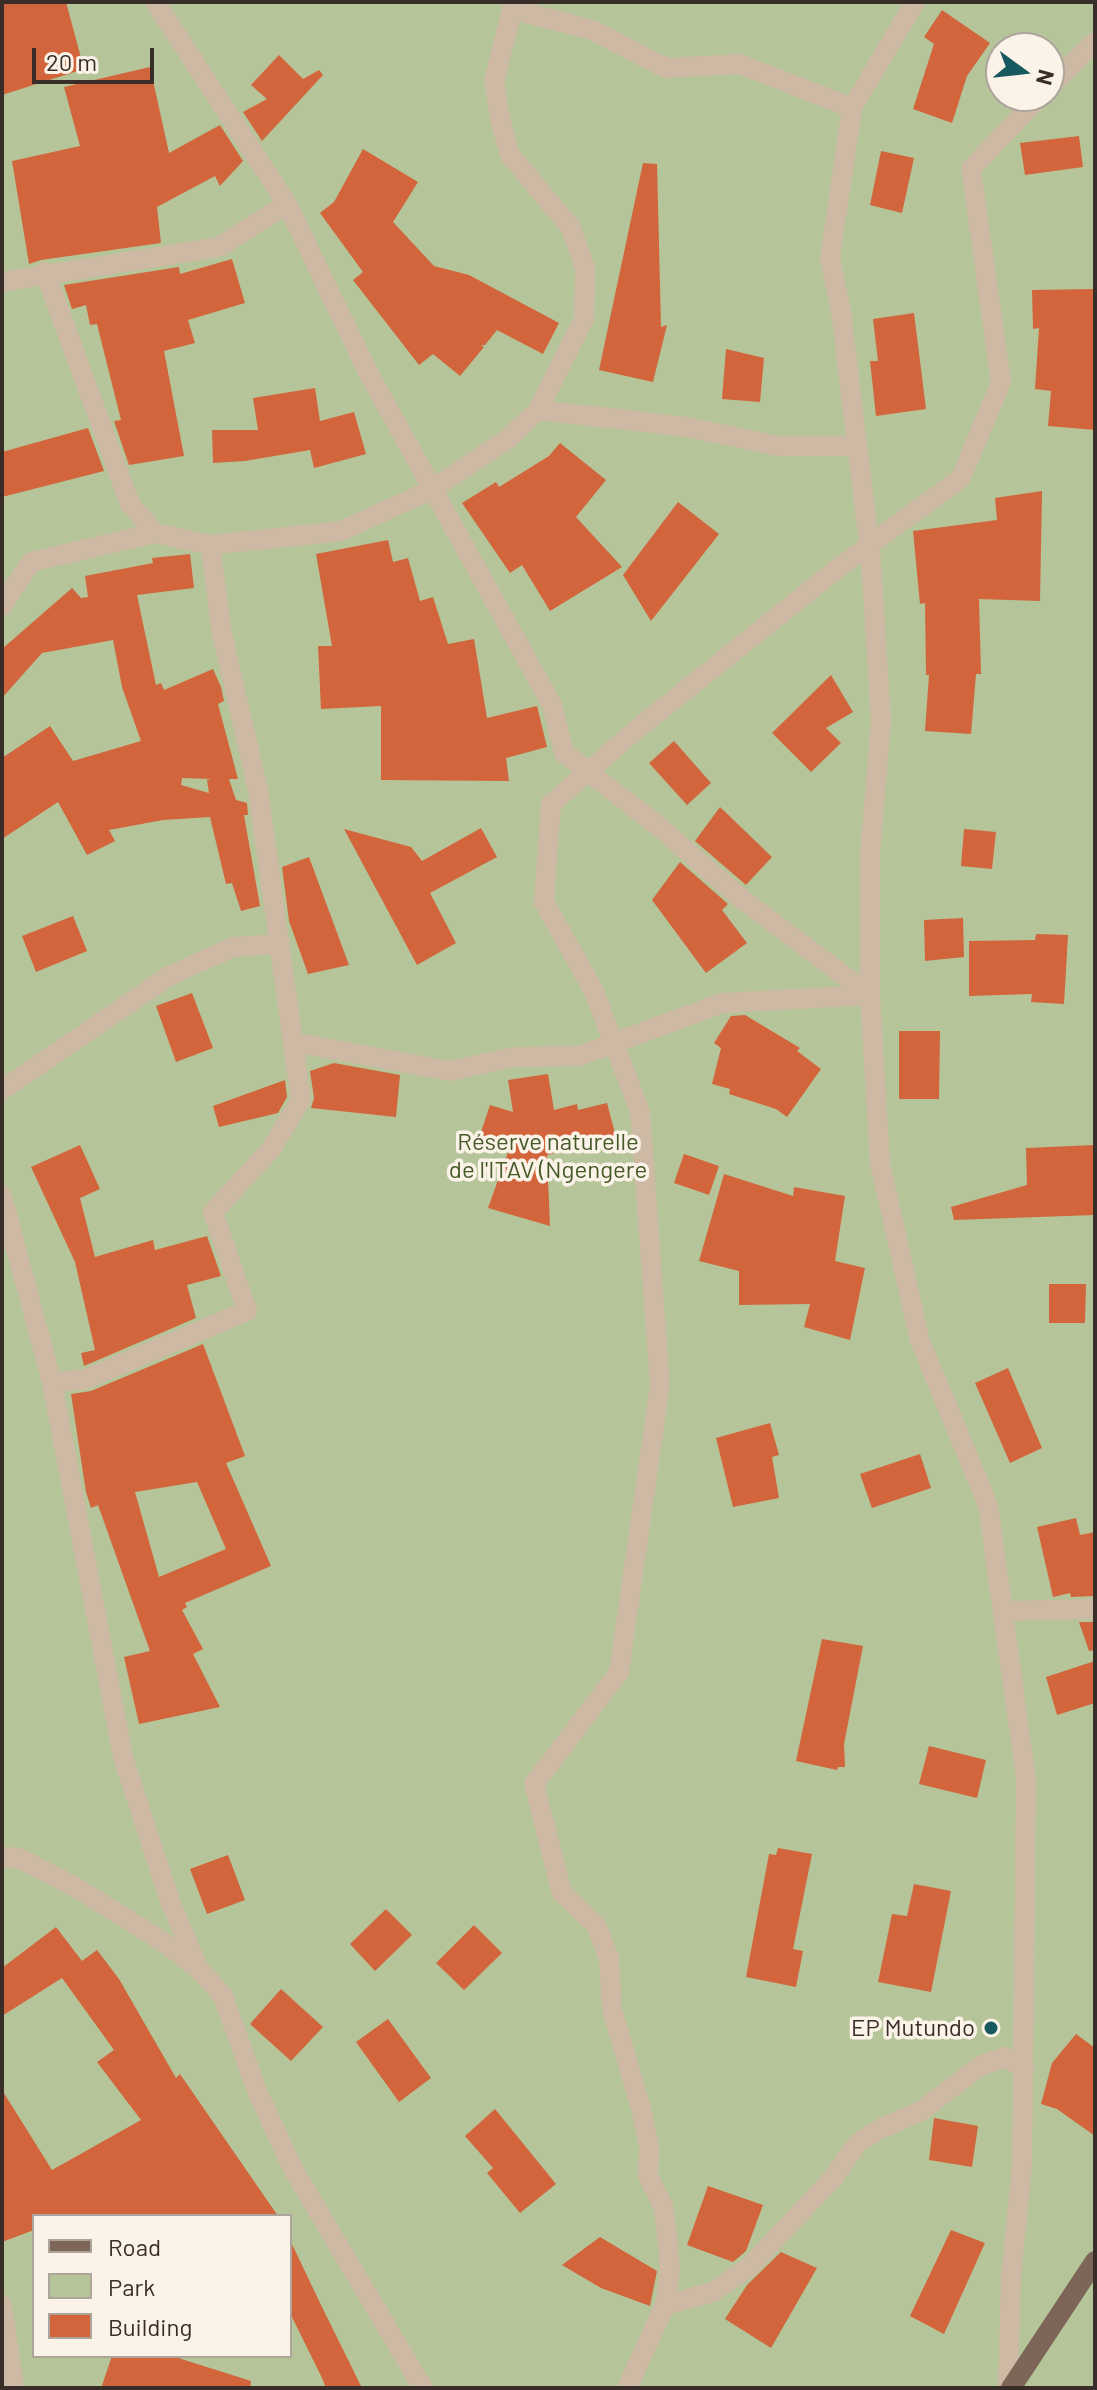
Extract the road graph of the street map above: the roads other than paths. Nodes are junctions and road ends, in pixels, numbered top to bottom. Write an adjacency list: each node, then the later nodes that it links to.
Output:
1 (155, 2): 8 (street)
2 (915, 2): 6 (street)
3 (514, 6): 6 (street); 11 (street)
4 (1095, 42): 5 (street)
5 (1065, 71)
6 (852, 108): 12 (street)
7 (1025, 112): 15 (street)
8 (287, 204): 9 (street); 13 (street)
9 (45, 272): 10 (street); 14 (street)
10 (2, 282)
11 (538, 410): 12 (street); 13 (street)
12 (857, 446): 15 (street)
13 (431, 490): 16 (street); 18 (street)
14 (155, 533): 16 (street); 17 (street)
15 (869, 544): 18 (street); 20 (street)
16 (210, 545): 19 (street)
17 (2, 606)
18 (588, 772): 20 (street); 22 (street)
19 (278, 944): 21 (street); 23 (street)
20 (870, 995): 22 (street); 27 (street)
21 (293, 1042): 22 (street); 25 (street)
22 (613, 1044): 33 (street)
23 (2, 1090)
24 (2, 1196): 25 (street)
25 (52, 1383): 29 (street)
26 (1095, 1609): 27 (street)
27 (1005, 1611): 30 (street)
28 (2, 1857): 29 (street)
29 (198, 1968): 35 (street)
30 (1024, 2069): 33 (street); 37 (street)
31 (1095, 2261): 37 (main road)
32 (2, 2305): 34 (street)
33 (665, 2305): 36 (street)
34 (14, 2388)
35 (423, 2388)
36 (627, 2388)
37 (1010, 2388)

